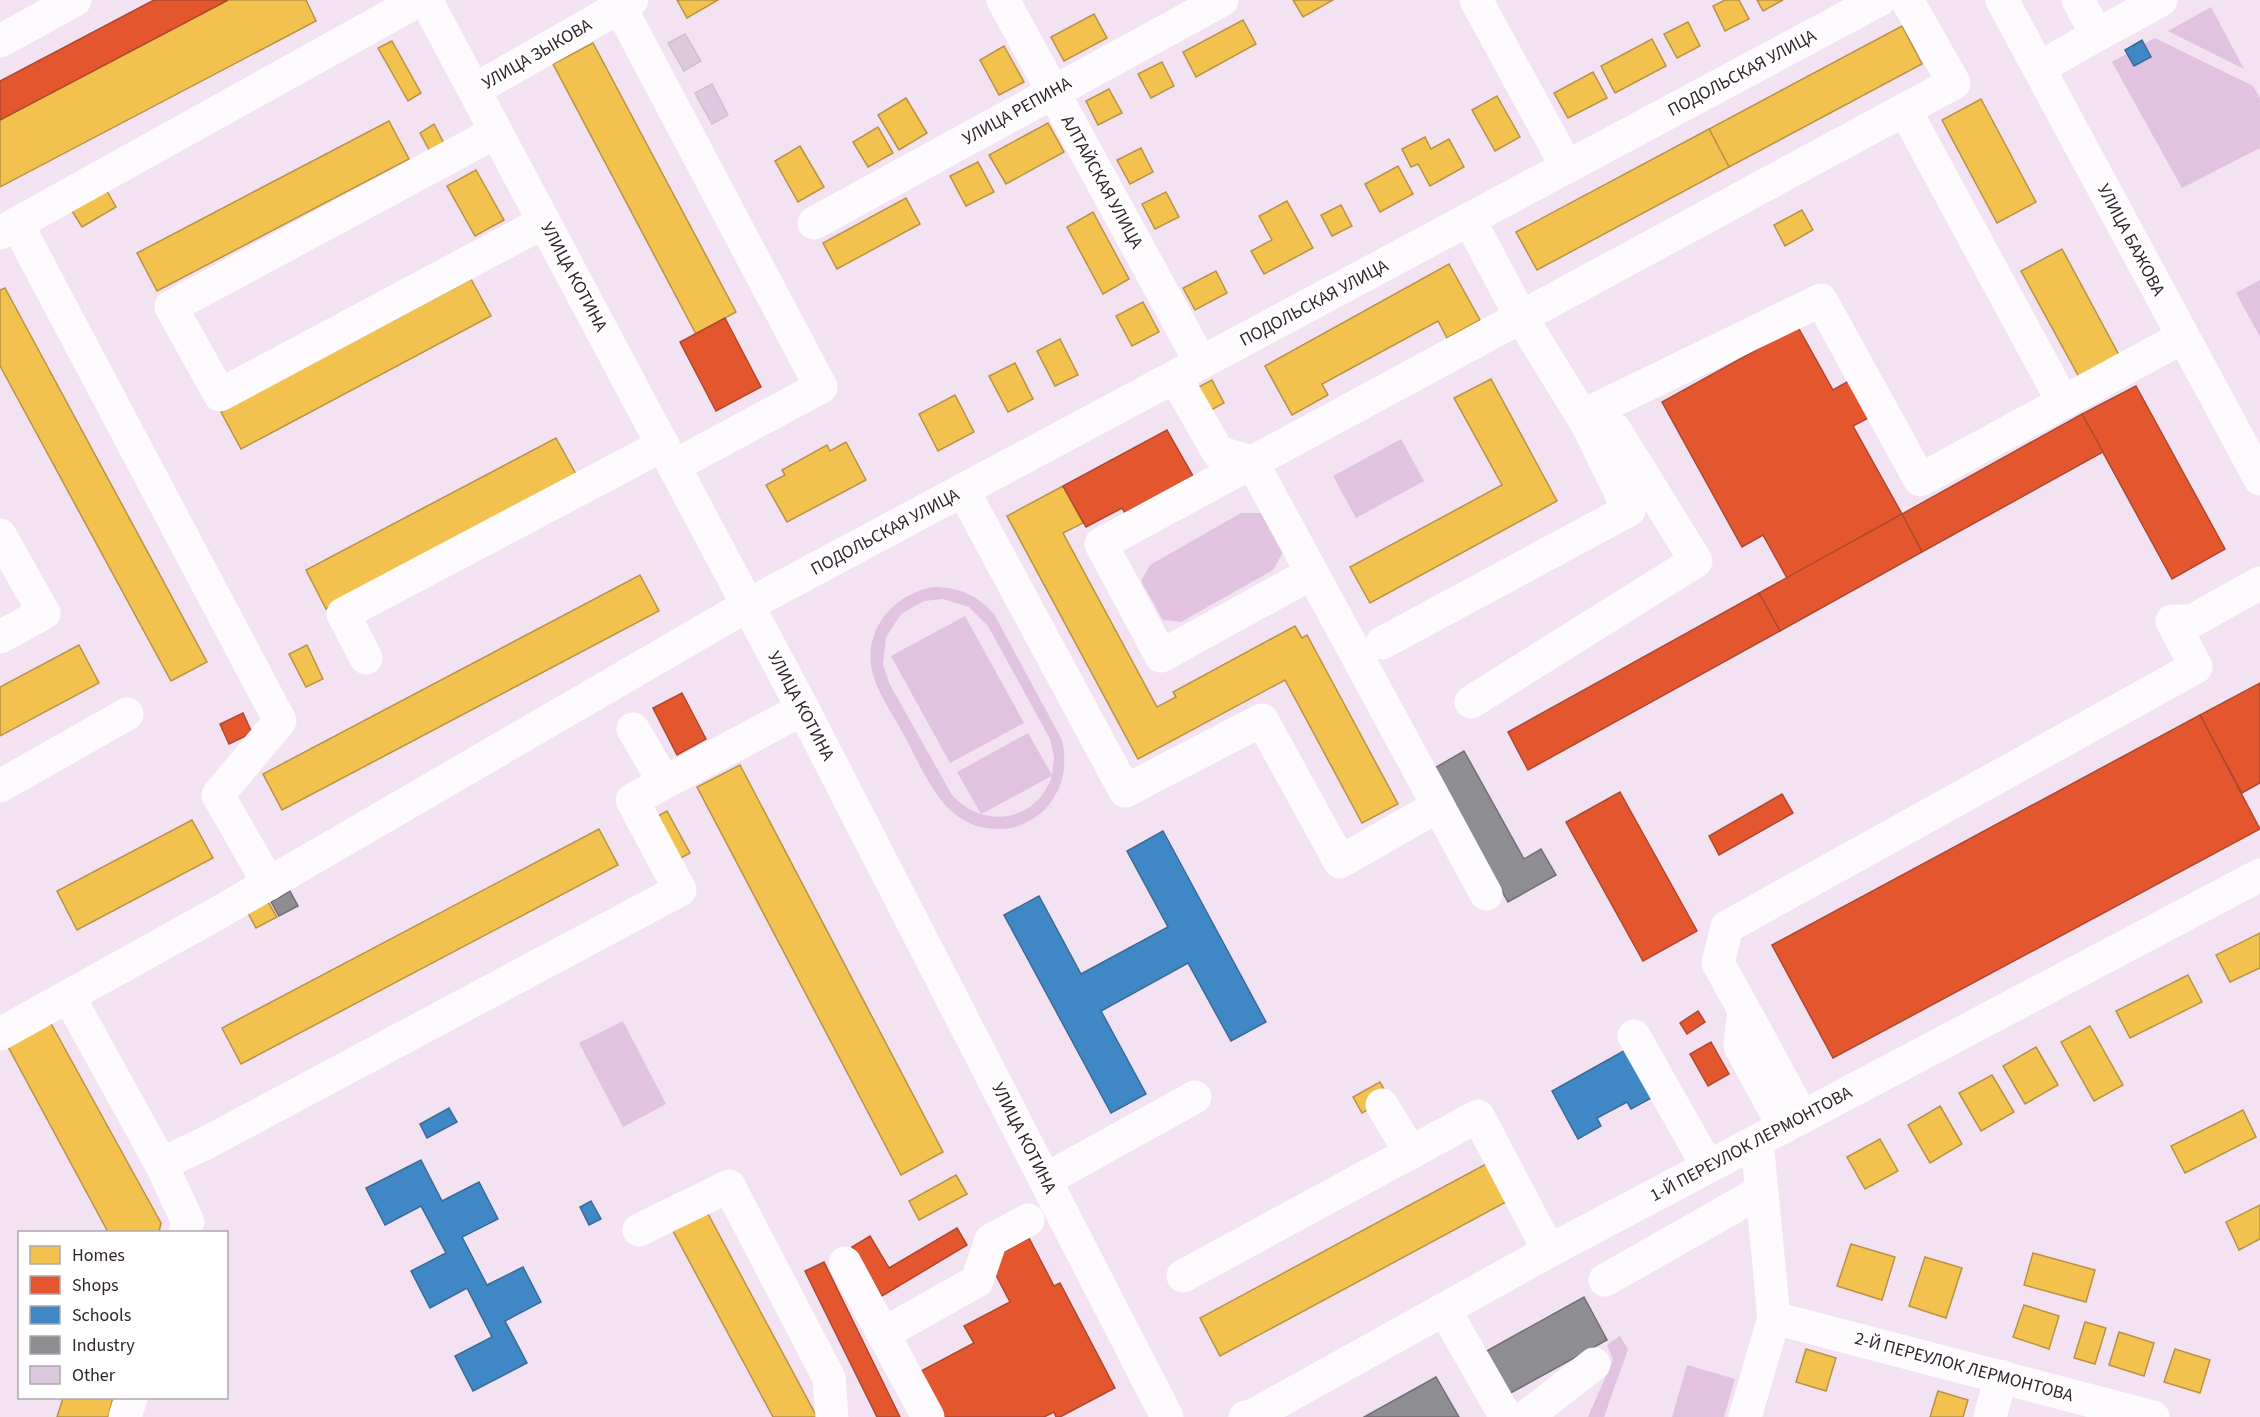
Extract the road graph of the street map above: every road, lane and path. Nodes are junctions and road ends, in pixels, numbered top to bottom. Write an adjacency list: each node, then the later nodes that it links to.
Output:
1 (75, 0): 14 (street)
2 (419, 0): 24 (street)
3 (426, 0): 16 (street, УЛИЦА КОТИНА)
4 (1003, 0): 17 (street, АЛТАЙСКАЯ УЛИЦА)
5 (1222, 0): 17 (street, УЛИЦА РЕПИНА)
6 (1476, 0): 20 (street)
7 (1879, 0): 20 (street, ПОДОЛЬСКАЯ УЛИЦА)
8 (1907, 0): 18 (street)
9 (2002, 0): 15 (street, УЛИЦА БАЖОВА)
10 (2078, 0): 13 (street)
11 (2161, 0): 13 (street)
12 (626, 3): 16 (street, УЛИЦА ЗЫКОВА); 30 (street)
13 (2097, 35): 15 (street)
14 (0, 41)
15 (2039, 68): 26 (street, УЛИЦА БАЖОВА)
16 (474, 90): 19 (street, УЛИЦА КОТИНА)
17 (1052, 91): 23 (street, УЛИЦА РЕПИНА); 27 (street, АЛТАЙСКАЯ УЛИЦА)
18 (1905, 110): 25 (street); 28 (street)
19 (496, 132): 22 (street, УЛИЦА КОТИНА); 22 (street)
20 (1567, 167): 21 (street, ПОДОЛЬСКАЯ УЛИЦА)
21 (1469, 219): 25 (street); 27 (street, ПОДОЛЬСКАЯ УЛИЦА)
22 (544, 222): 30 (street, УЛИЦА КОТИНА)
23 (814, 224)
24 (9, 228): 49 (street)
25 (1521, 317): 29 (street); 31 (street)
26 (2184, 337): 28 (street); 32 (street, УЛИЦА БАЖОВА)
27 (1188, 370): 31 (street, АЛТАЙСКАЯ УЛИЦА); 33 (street, ПОДОЛЬСКАЯ УЛИЦА)
28 (2063, 402): 29 (street)
29 (1585, 420): 39 (street); 41 (street)
30 (669, 456): 37 (street, УЛИЦА КОТИНА); 40 (street)
31 (1252, 462): 35 (street); 35 (street)
32 (2260, 479)
33 (963, 490): 37 (street, ПОДОЛЬСКАЯ УЛИЦА); 47 (street)
34 (0, 535): 38 (street)
35 (1312, 573): 47 (street)
36 (2260, 584): 56 (street)
37 (748, 605): 42 (street, УЛИЦА КОТИНА); 49 (street, ПОДОЛЬСКАЯ УЛИЦА)
38 (0, 637)
39 (1382, 643)
40 (366, 658)
41 (1471, 702)
42 (803, 709): 45 (street); 60 (street, УЛИЦА КОТИНА)
43 (127, 714): 46 (street)
44 (633, 729): 45 (street)
45 (664, 782): 58 (street)
46 (0, 786)
47 (1438, 806): 50 (street)
48 (2260, 875): 56 (street, 1-Й ПЕРЕУЛОК ЛЕРМОНТОВА)
49 (268, 884): 51 (street, ПОДОЛЬСКАЯ УЛИЦА)
50 (1486, 894)
51 (69, 998): 52 (street, ПОДОЛЬСКАЯ УЛИЦА); 58 (street)
52 (0, 1034)
53 (1634, 1036): 59 (street)
54 (1195, 1097): 60 (street)
55 (1382, 1105): 57 (street)
56 (1781, 1129): 59 (street, 1-Й ПЕРЕУЛОК ЛЕРМОНТОВА); 61 (street)
57 (1411, 1153): 65 (street); 67 (street)
58 (161, 1164): 64 (street)
59 (1708, 1167): 65 (street, 1-Й ПЕРЕУЛОК ЛЕРМОНТОВА)
60 (1046, 1180): 78 (street, УЛИЦА КОТИНА)
61 (1762, 1191): 68 (street); 70 (street)
62 (1028, 1220): 71 (street)
63 (639, 1230): 76 (street)
64 (186, 1231)
65 (1549, 1251): 69 (street, 1-Й ПЕРЕУЛОК ЛЕРМОНТОВА)
66 (845, 1263): 71 (street)
67 (1183, 1276)
68 (1605, 1280)
69 (1444, 1309): 79 (street, 1-Й ПЕРЕУЛОК ЛЕРМОНТОВА); 80 (street)
70 (1774, 1318): 73 (street, 2-Й ПЕРЕУЛОК ЛЕРМОНТОВА); 82 (street)
71 (883, 1334): 77 (street)
72 (1594, 1365): 81 (street)
73 (2001, 1376): 83 (street); 84 (street, 2-Й ПЕРЕУЛОК ЛЕРМОНТОВА)
74 (131, 1399): 75 (street)
75 (125, 1417)
76 (832, 1417)
77 (928, 1417)
78 (1167, 1417)
79 (1245, 1417)
80 (1506, 1417)
81 (1526, 1417)
82 (1745, 1417)
83 (1990, 1417)
84 (2153, 1417)

